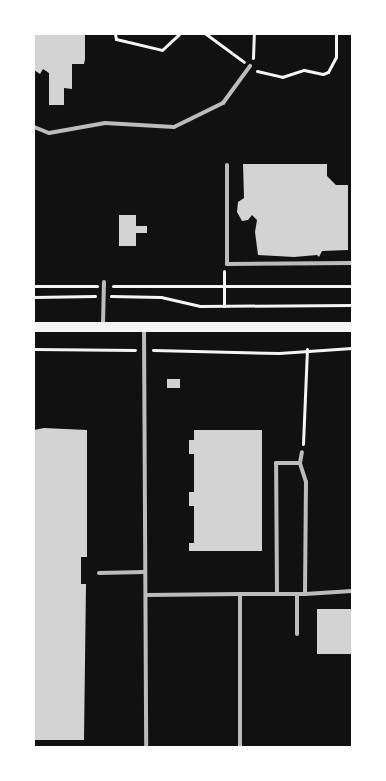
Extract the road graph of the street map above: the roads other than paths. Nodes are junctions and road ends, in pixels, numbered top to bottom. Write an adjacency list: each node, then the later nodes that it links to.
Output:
1 (250, 66): 2 (lane)
2 (34, 128)
3 (227, 165): 4 (lane)
4 (352, 263)
5 (104, 284): 8 (lane)
6 (352, 326): 9 (main road)
7 (34, 327): 8 (main road)
8 (103, 327): 9 (main road)
9 (144, 327): 12 (lane)
10 (302, 452): 11 (lane)
11 (300, 463): 16 (lane); 18 (lane)
12 (144, 572): 13 (lane); 19 (lane)
13 (99, 573)
14 (352, 591): 18 (lane)
15 (240, 594): 16 (lane); 19 (lane); 22 (lane)
16 (276, 594): 17 (lane)
17 (297, 594): 18 (lane); 20 (lane)
18 (305, 594)
19 (146, 595): 21 (lane)
20 (297, 634)
21 (146, 747)
22 (240, 747)

